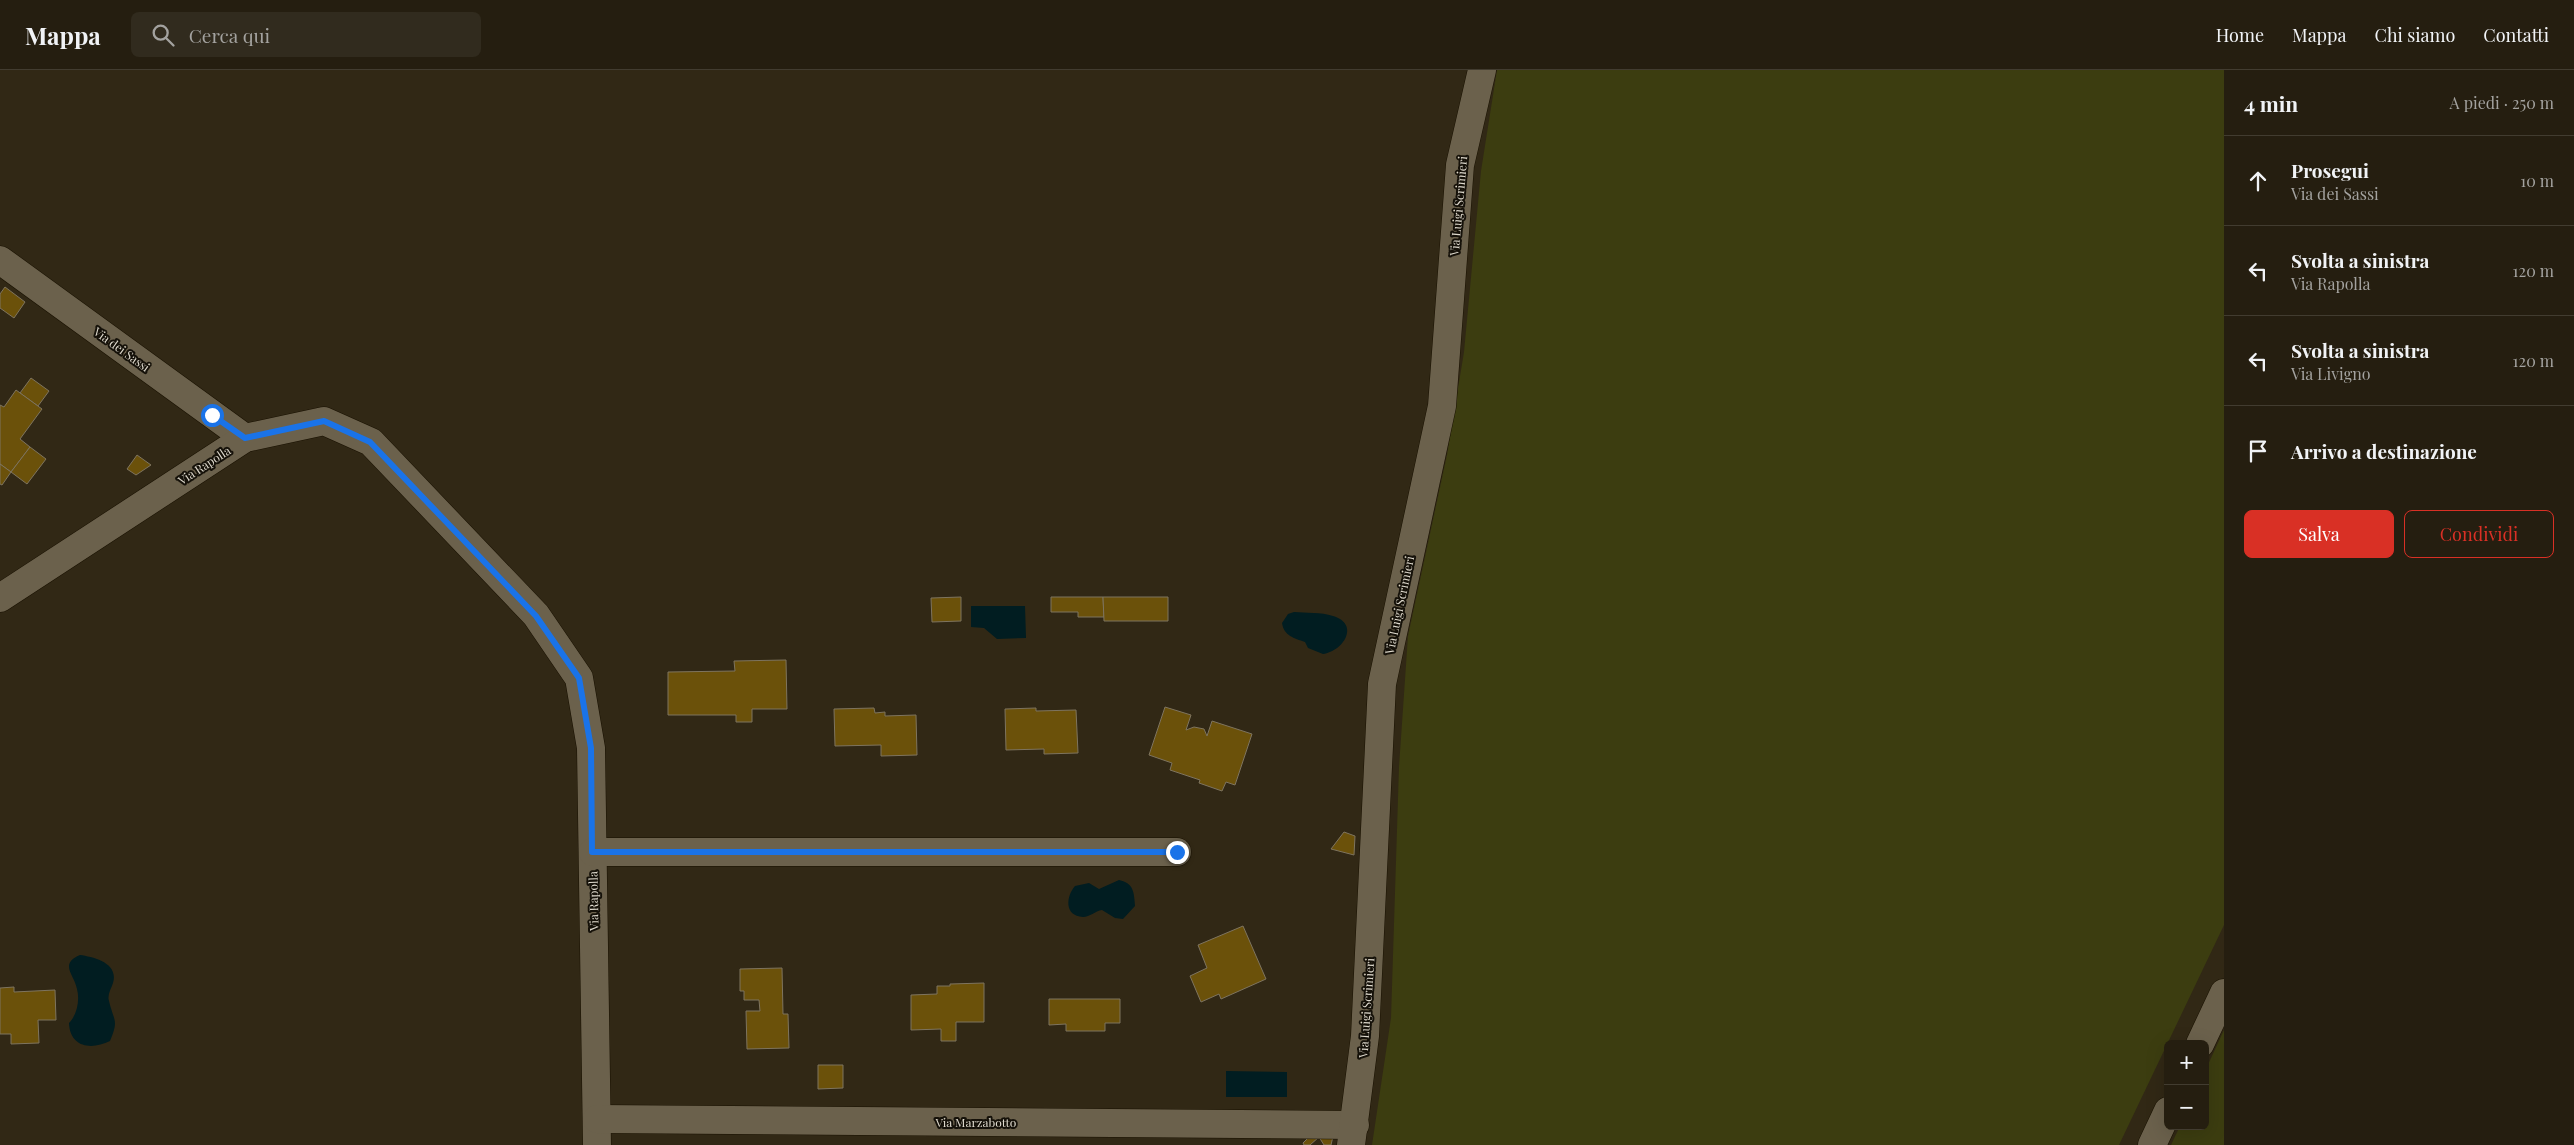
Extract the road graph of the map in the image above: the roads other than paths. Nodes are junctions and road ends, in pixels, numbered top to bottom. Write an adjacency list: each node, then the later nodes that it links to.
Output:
1 (1482, 70): 11 (street, Via Luigi Scrimieri)
2 (0, 260): 3 (street, Via dei Sassi)
3 (245, 438): 4 (street, Via Rapolla); 5 (street, Via Rapolla)
4 (0, 598)
5 (592, 852): 6 (street); 10 (street, Via Rapolla)
6 (1177, 852)
7 (2224, 993): 8 (street)
8 (2202, 1040)
9 (2164, 1120): 12 (street)
10 (597, 1132): 11 (street, Via Marzabotto)
11 (1353, 1135)
12 (2152, 1145)

